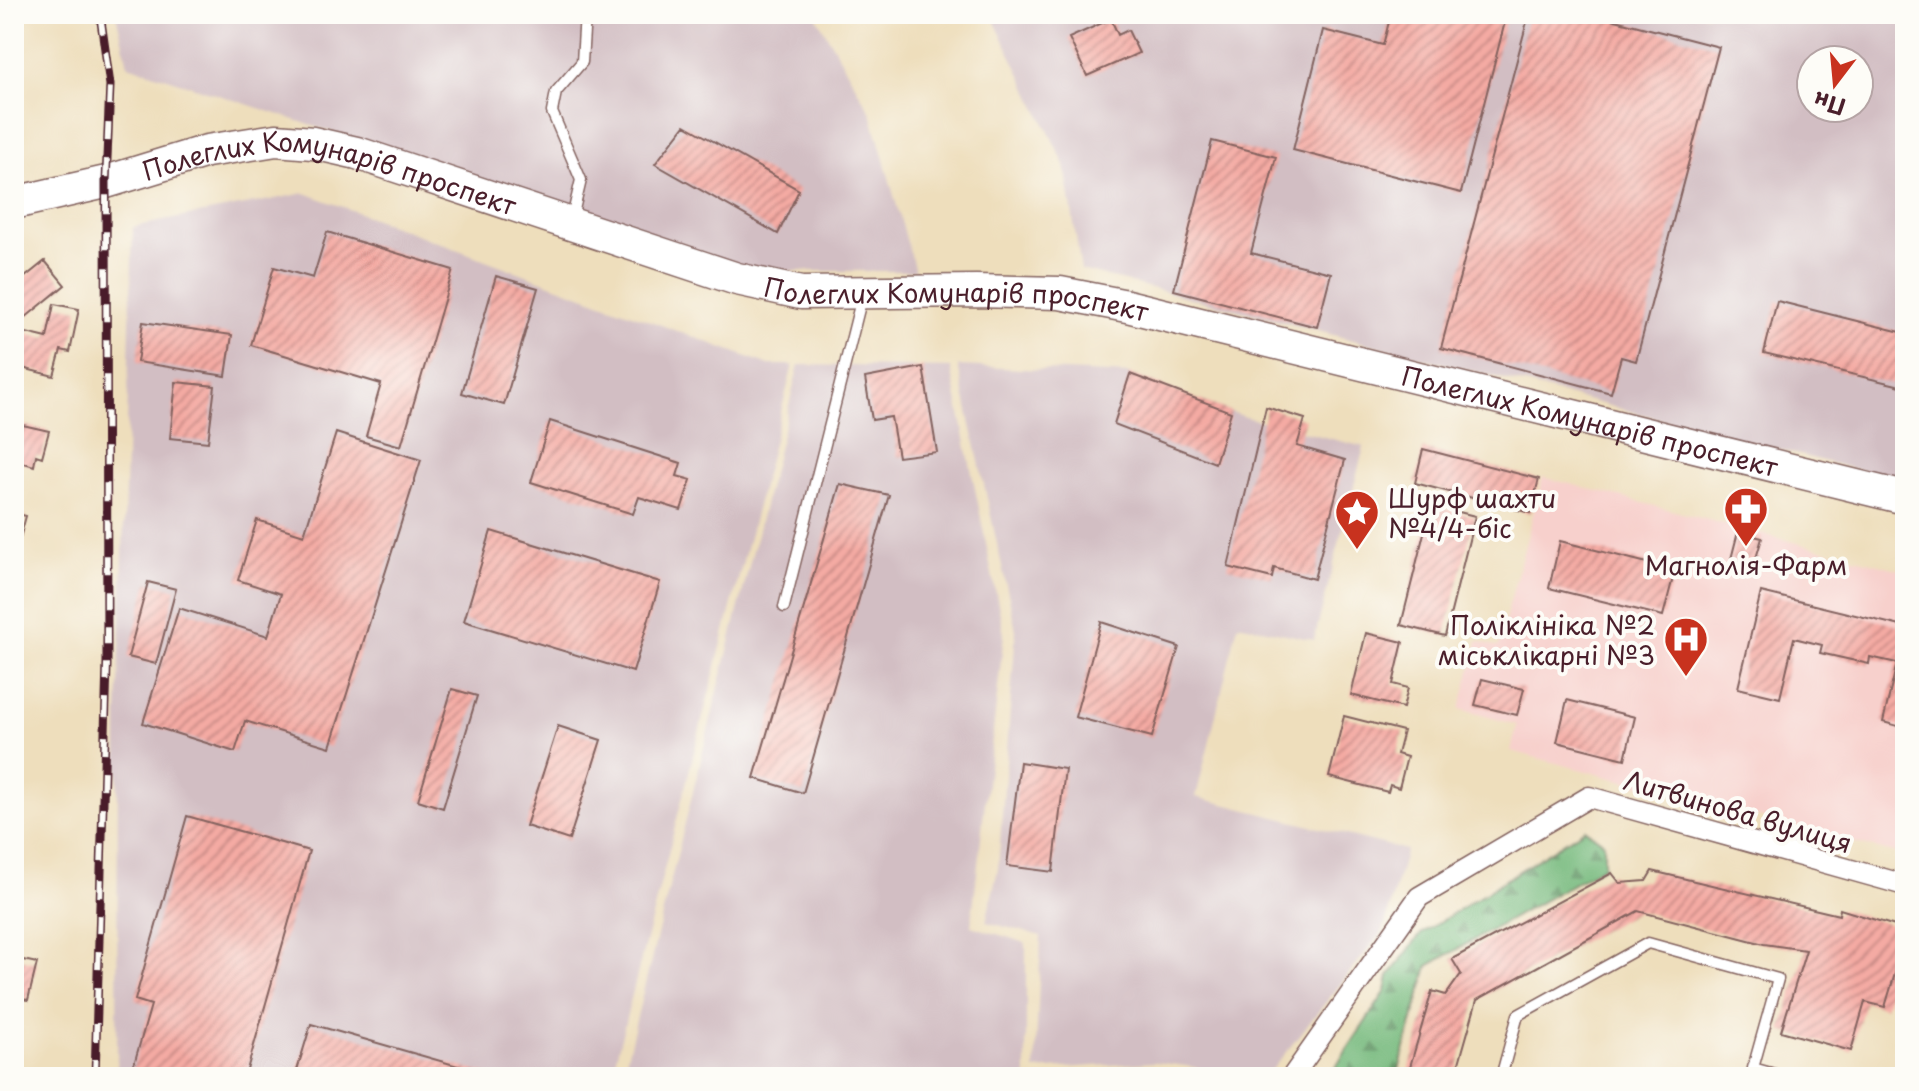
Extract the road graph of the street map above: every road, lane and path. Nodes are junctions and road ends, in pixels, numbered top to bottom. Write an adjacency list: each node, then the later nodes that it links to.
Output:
1 (585, 14): 3 (lane)
2 (14, 203): 3 (main road, Полеглих Комунарів проспект)
3 (571, 224): 4 (main road, Полеглих Комунарів проспект)
4 (864, 291): 5 (main road, Полеглих Комунарів проспект); 6 (lane)
5 (1905, 498)
6 (784, 607)
7 (1905, 885): 8 (street, Литвинова вулиця)
8 (1292, 1077)
9 (1501, 1077): 10 (lane)
10 (1785, 1077)

